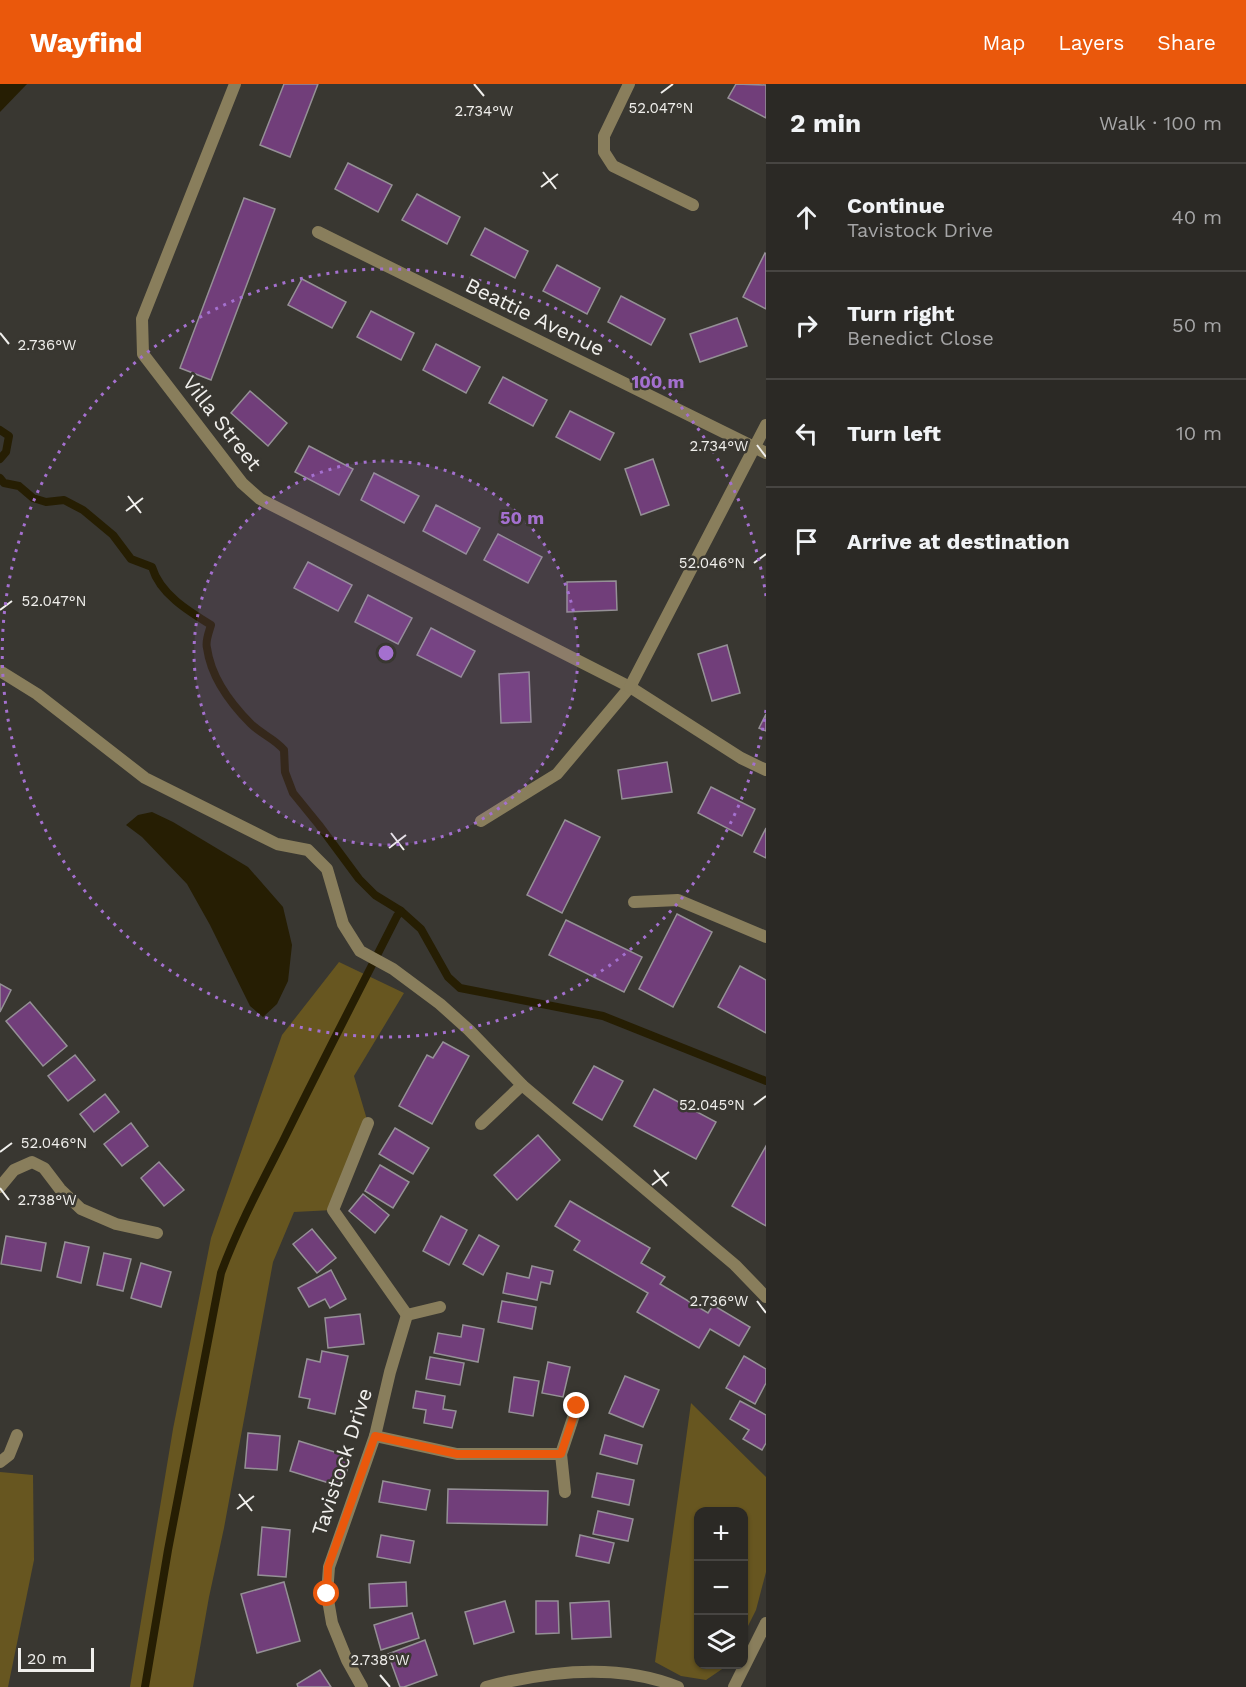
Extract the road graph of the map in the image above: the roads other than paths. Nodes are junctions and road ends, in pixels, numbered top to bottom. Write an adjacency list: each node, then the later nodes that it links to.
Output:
1 (235, 84): 9 (street, Villa Street)
2 (629, 84): 3 (street)
3 (693, 205)
4 (318, 232): 6 (street, Beattie Avenue)
5 (766, 424): 6 (street)
6 (754, 447): 7 (street, Beattie Avenue); 9 (street)
7 (766, 453)
8 (0, 671): 14 (street)
9 (630, 687): 10 (street, Villa Street); 11 (street)
10 (766, 770)
11 (481, 821)
12 (634, 902): 13 (street)
13 (766, 937)
14 (522, 1085): 16 (street); 19 (street)
15 (368, 1123): 21 (street)
16 (481, 1124)
17 (0, 1187): 18 (street)
18 (157, 1233)
19 (766, 1297)
20 (440, 1307): 21 (street)
21 (407, 1315): 24 (street, Tavistock Drive)
22 (577, 1406): 25 (street)
23 (17, 1435): 26 (street)
24 (375, 1436): 25 (street); 30 (street, Tavistock Drive)
25 (561, 1454): 27 (street)
26 (0, 1462)
27 (565, 1492)
28 (766, 1623): 34 (street)
29 (544, 1674): 31 (street); 32 (street); 33 (street)
30 (362, 1687)
31 (486, 1687)
32 (548, 1687)
33 (678, 1687)
34 (734, 1687)

